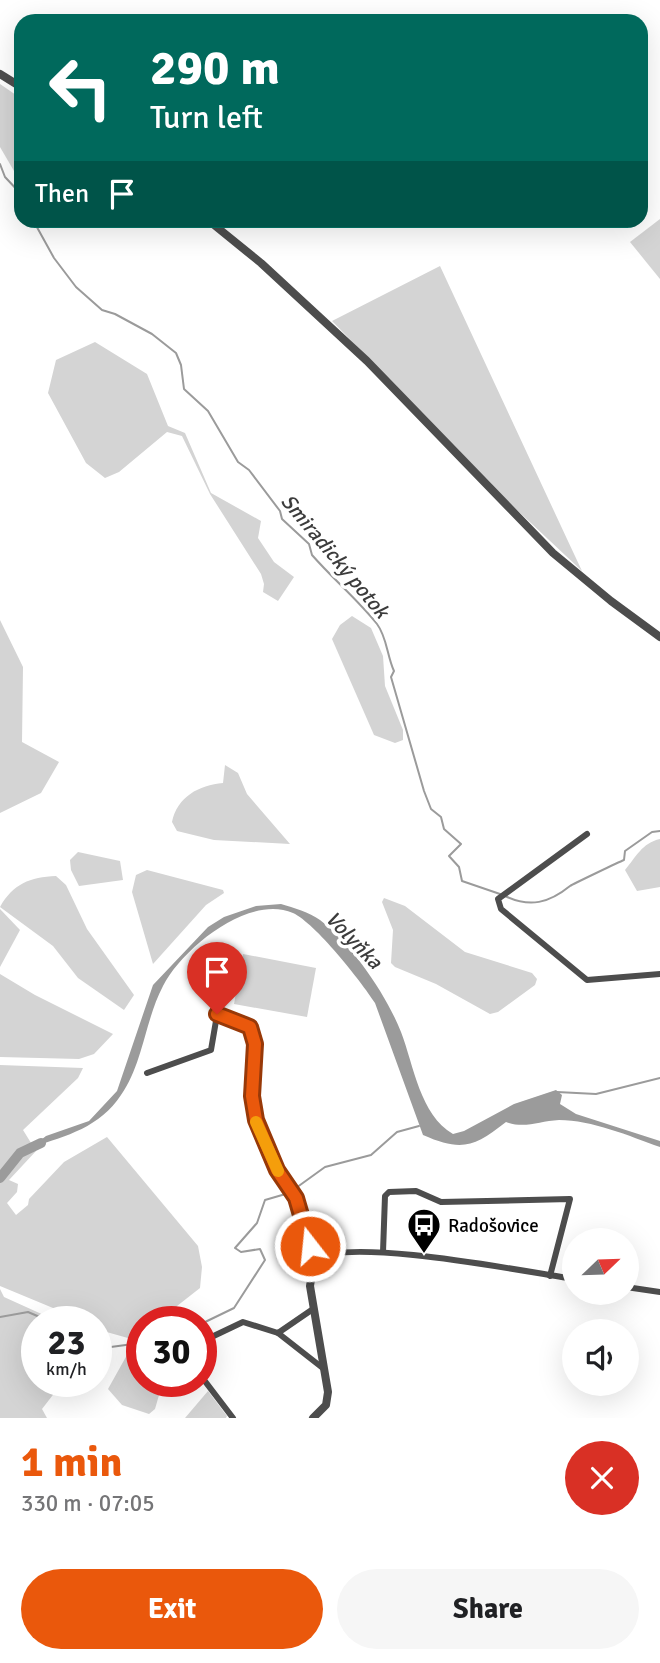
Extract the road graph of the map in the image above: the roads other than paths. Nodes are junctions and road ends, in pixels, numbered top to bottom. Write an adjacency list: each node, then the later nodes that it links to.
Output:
1 (218, 228): 2 (street)
2 (660, 637)
3 (587, 834): 4 (street)
4 (660, 974)
5 (147, 1073): 7 (street)
6 (383, 1252): 7 (street); 8 (street); 8 (street)
7 (313, 1260): 12 (street)
8 (550, 1276): 9 (street)
9 (562, 1278)
10 (639, 1289): 11 (street)
11 (660, 1293)
12 (313, 1309): 13 (street); 15 (street)
13 (278, 1333): 14 (street); 15 (street)
14 (217, 1334)
15 (326, 1370): 18 (street)
16 (217, 1397): 17 (street)
17 (233, 1418)
18 (313, 1418)

